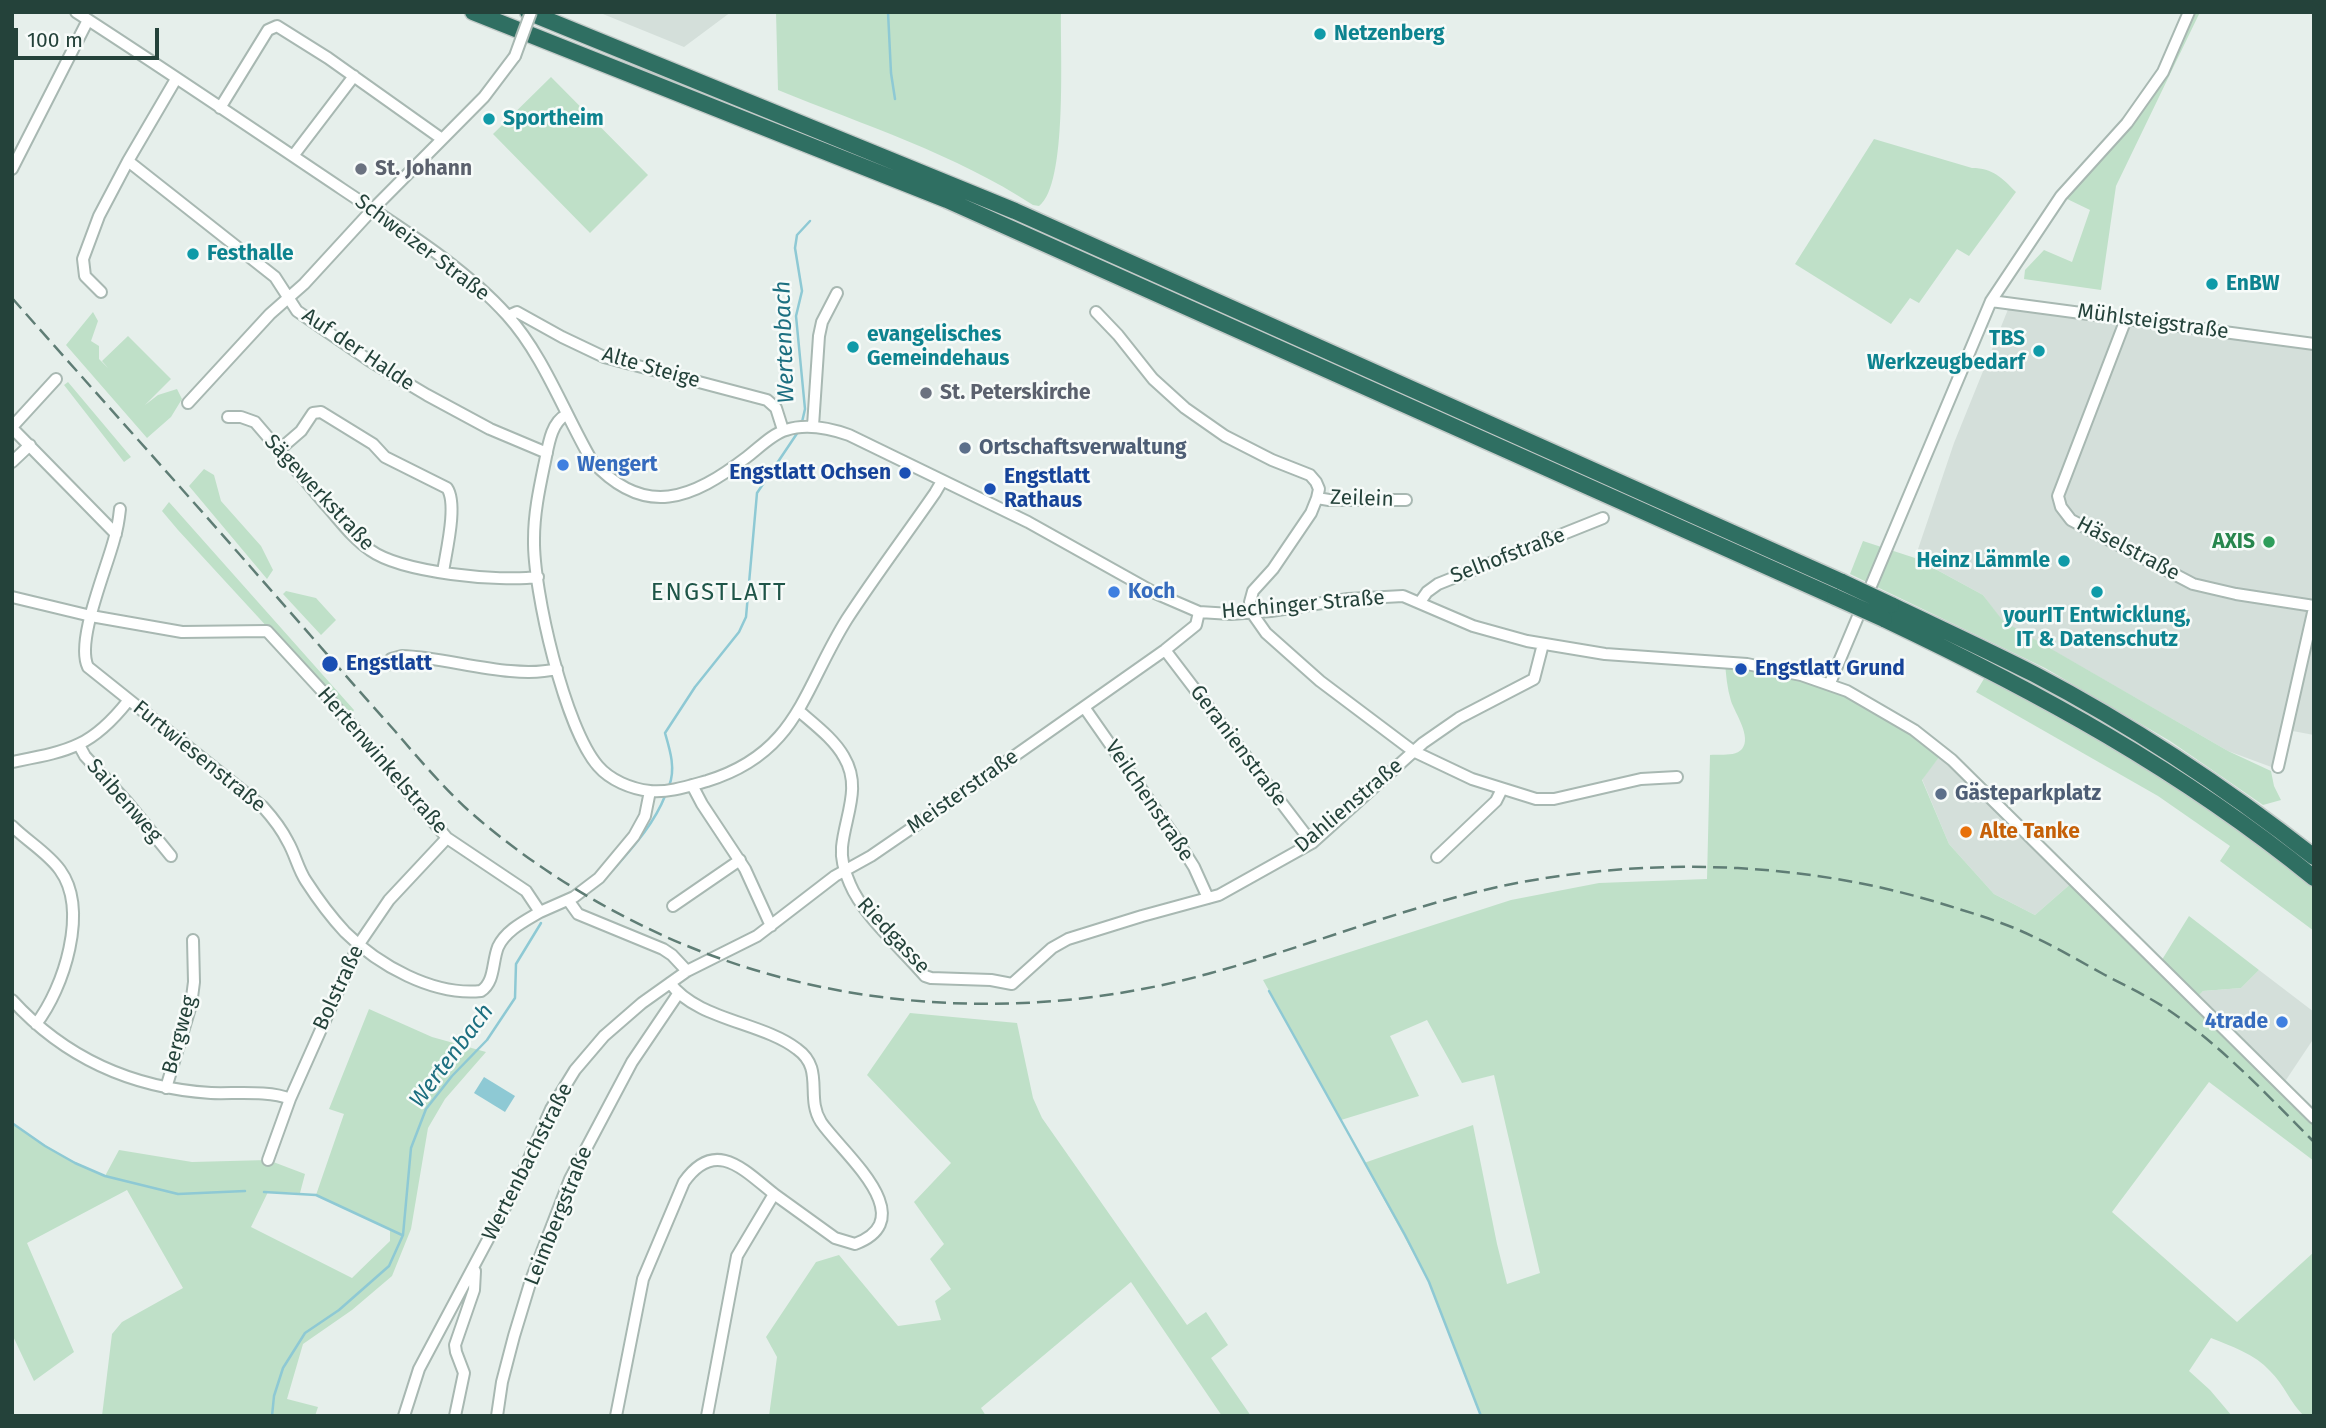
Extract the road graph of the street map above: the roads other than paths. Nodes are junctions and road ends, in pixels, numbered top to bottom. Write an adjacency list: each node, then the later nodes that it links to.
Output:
1 (76, 12): 5 (street, Schweizer Straße)
2 (473, 12): 41 (highway)
3 (530, 12): 9 (street, bridge); 41 (highway)
4 (2189, 12): 17 (street)
5 (88, 20): 7 (street, Schweizer Straße); 12 (street)
6 (354, 76): 8 (street); 9 (street); 10 (street)
7 (176, 79): 8 (street, Schweizer Straße); 11 (street)
8 (220, 108): 10 (street, Schweizer Straße)
9 (442, 139): 13 (street)
10 (293, 156): 13 (street, Schweizer Straße)
11 (128, 161): 14 (street); 16 (street, Auf der Halde)
12 (12, 169)
13 (372, 210): 16 (street); 19 (street, Schweizer Straße)
14 (101, 292)
15 (836, 293): 26 (street)
16 (289, 297): 23 (street); 31 (street, Auf der Halde)
17 (1991, 301): 20 (street, Mühlsteigstraße); 53 (street)
18 (1096, 312): 34 (street)
19 (508, 316): 24 (street, Schweizer Straße); 28 (street, Alte Steige)
20 (2126, 319): 21 (street, Mühlsteigstraße); 44 (street, Häselstraße)
21 (2314, 344)
22 (56, 379): 27 (street)
23 (188, 403)
24 (566, 415): 28 (street, Schweizer Straße); 31 (street)
25 (228, 417): 30 (street, Sägewerkstraße)
26 (813, 426): 28 (street); 33 (street)
27 (12, 428): 29 (street)
28 (789, 429)
29 (30, 445): 32 (street); 38 (street)
30 (279, 450): 39 (street, Sägewerkstraße); 39 (street)
31 (547, 453): 40 (street)
32 (12, 462)
33 (942, 481): 45 (street, Hechinger Straße); 56 (street)
34 (1317, 498): 35 (street, Zeilein); 47 (street)
35 (1406, 500)
36 (120, 509): 38 (street)
37 (1603, 519): 43 (street, Selhofstraße)
38 (116, 534): 48 (street)
39 (443, 572): 40 (street, Sägewerkstraße)
40 (538, 577): 52 (street)
41 (1838, 589): 46 (highway, bridge)
42 (12, 597): 48 (street, Hertenwinkelstraße)
43 (1420, 602): 47 (street, Hechinger Straße); 49 (street, Hechinger Straße)
44 (2314, 607): 60 (street)
45 (1199, 612): 47 (street, Hechinger Straße); 50 (street, Meisterstraße)
46 (1888, 612): 70 (highway); 73 (highway)
47 (1252, 613): 58 (street)
48 (91, 616): 54 (street, Furtwiesenstraße); 66 (street, Hertenwinkelstraße)
49 (1544, 644): 53 (street, Hechinger Straße); 58 (street, Dahlienstraße)
50 (1165, 650): 55 (street, Meisterstraße); 67 (street, Geranienstraße)
51 (387, 665): 52 (street)
52 (557, 669): 64 (street)
53 (1829, 683): 90 (street, Hechinger Straße)
54 (128, 701): 57 (street); 80 (street, Furtwiesenstraße)
55 (1084, 707): 72 (street, Meisterstraße); 74 (street, Veilchenstraße)
56 (799, 711): 62 (street); 72 (street, Riedgasse)
57 (79, 745): 59 (street); 68 (street, Saibenweg)
58 (1413, 751): 63 (street); 67 (street, Dahlienstraße)
59 (12, 762)
60 (2278, 767)
61 (1677, 776): 63 (street)
62 (692, 785): 64 (street); 71 (street)
63 (1502, 789): 69 (street)
64 (655, 791): 75 (street)
65 (12, 826): 87 (street)
66 (447, 838): 77 (street, Hertenwinkelstraße); 80 (street, Bolstraße)
67 (1312, 843): 74 (street, Dahlienstraße)
68 (171, 856)
69 (1437, 857)
70 (2314, 858)
71 (740, 860): 76 (street); 78 (street)
72 (845, 870): 78 (street, Meisterstraße); 84 (street, Riedgasse)
73 (2314, 878)
74 (1208, 898): 84 (street, Dahlienstraße)
75 (568, 900): 77 (street); 82 (street)
76 (673, 906)
77 (540, 912): 80 (street, Furtwiesenstraße)
78 (771, 926): 81 (street, Meisterstraße)
79 (193, 940): 88 (street, Bergweg)
80 (359, 944): 89 (street, Bolstraße)
81 (713, 957): 82 (street, Wertenbachstraße)
82 (687, 971): 83 (street, Wertenbachstraße)
83 (670, 984): 85 (street); 93 (street, Wertenbachstraße)
84 (1012, 984)
85 (678, 994): 92 (street); 96 (street, Leimbergstraße)
86 (12, 1000): 87 (street)
87 (36, 1024): 88 (street)
88 (166, 1088): 89 (street)
89 (290, 1099): 91 (street, Bolstraße)
90 (2314, 1118)
91 (268, 1160)
92 (774, 1194): 97 (street); 98 (street)
93 (475, 1266): 94 (street, Wertenbachstraße); 95 (street)
94 (404, 1416)
95 (455, 1416)
96 (497, 1416)
97 (616, 1416)
98 (707, 1416)

